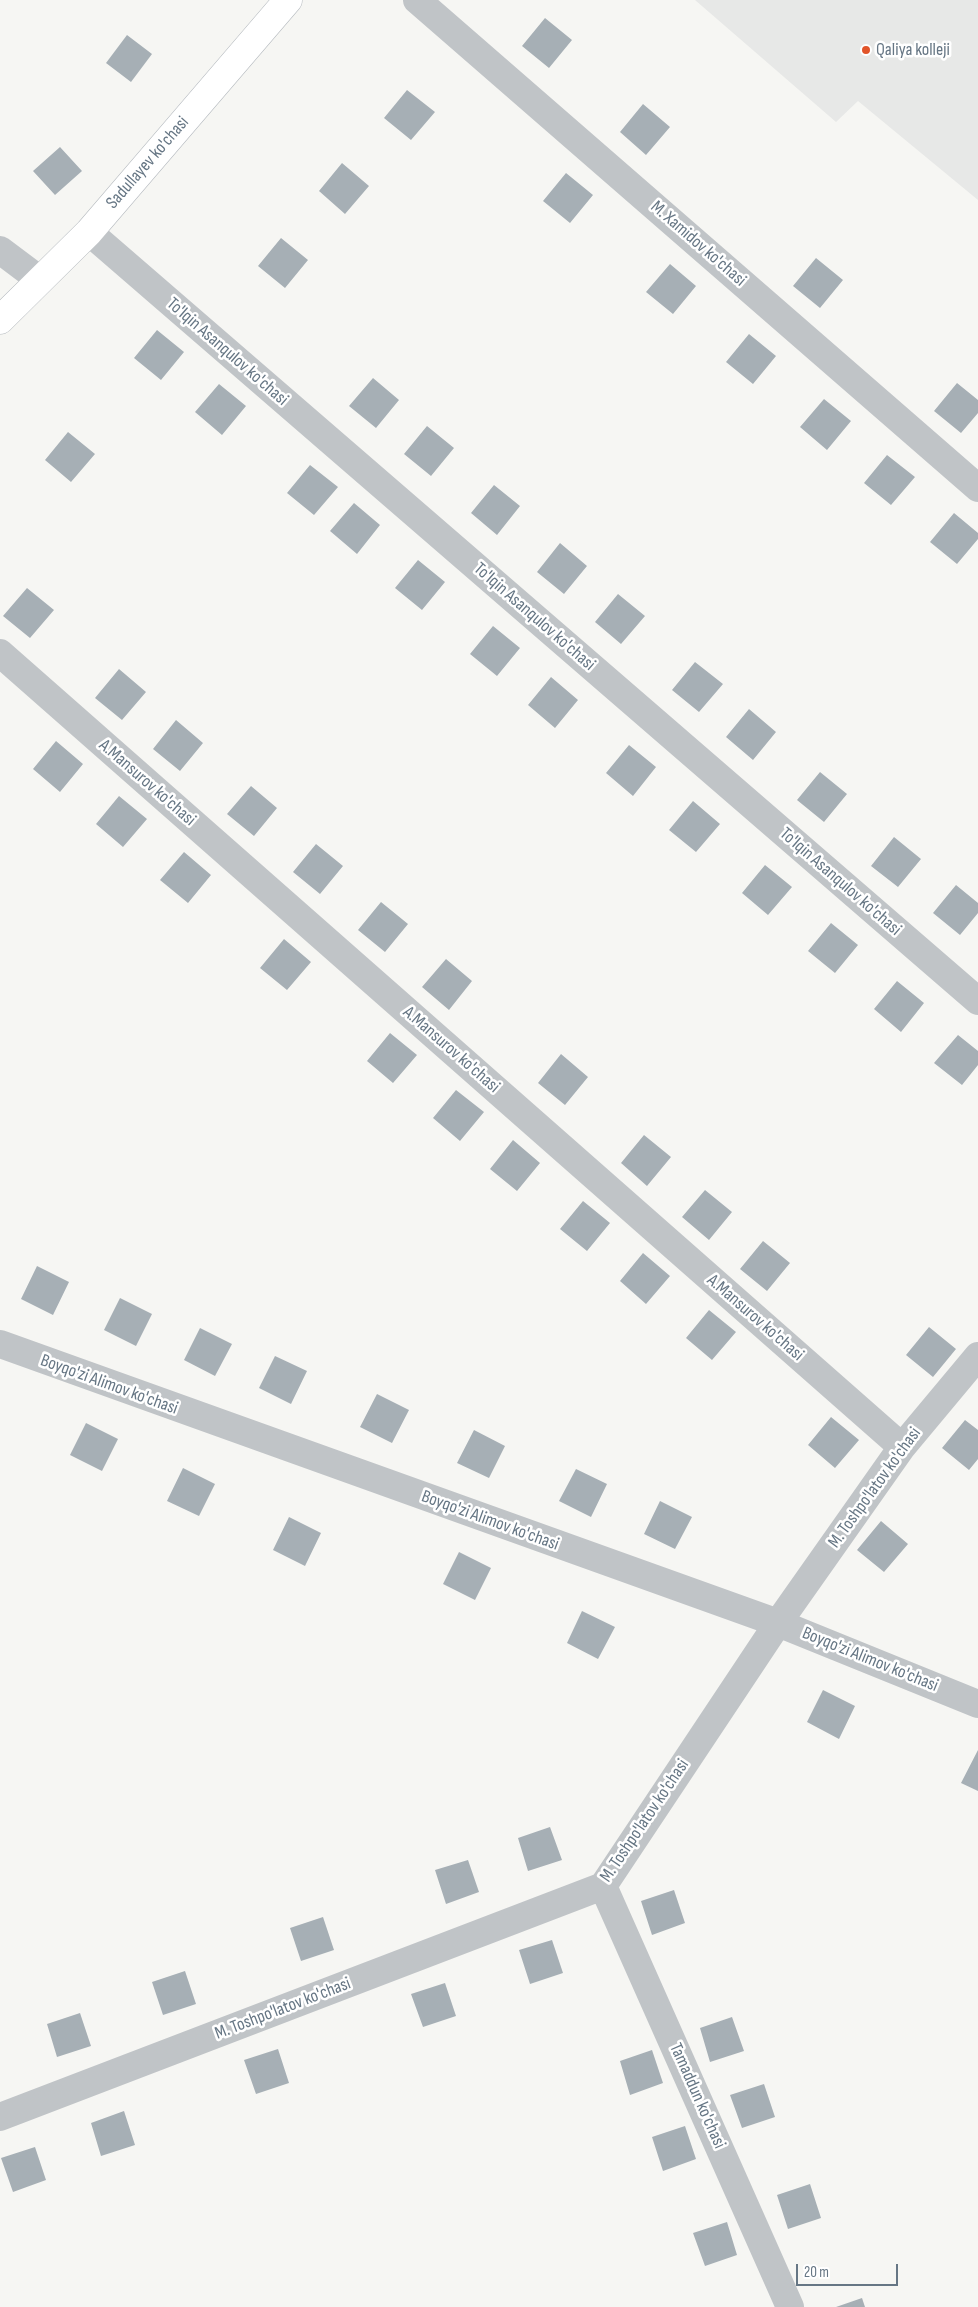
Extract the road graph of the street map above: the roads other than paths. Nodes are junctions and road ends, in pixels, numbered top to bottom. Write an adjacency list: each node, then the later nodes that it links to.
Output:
1 (288, 0): 3 (main road, Sadullayev ko'chasi)
2 (417, 0): 7 (street, M. Xamidov ko'chasi)
3 (89, 232): 5 (main road, Sadullayev ko'chasi); 9 (street, To'lqin Asanqulov ko'chasi)
4 (0, 250): 5 (street)
5 (40, 280): 6 (main road, Sadullayev ko'chasi)
6 (0, 320)
7 (978, 488)
8 (0, 653): 12 (street, A.Mansurov ko'chasi)
9 (978, 1001)
10 (0, 1344): 13 (street, Boyqo'zi Alimov ko'chasi)
11 (978, 1356): 12 (street, M. Toshpo'latov ko'chasi)
12 (902, 1447): 13 (street, M. Toshpo'latov ko'chasi)
13 (778, 1623): 14 (street, Boyqo'zi Alimov ko'chasi); 15 (street, M. Toshpo'latov ko'chasi)
14 (978, 1704)
15 (603, 1886): 16 (street, M. Toshpo'latov ko'chasi); 17 (street, Tamaddun ko'chasi)
16 (0, 2117)
17 (790, 2307)

